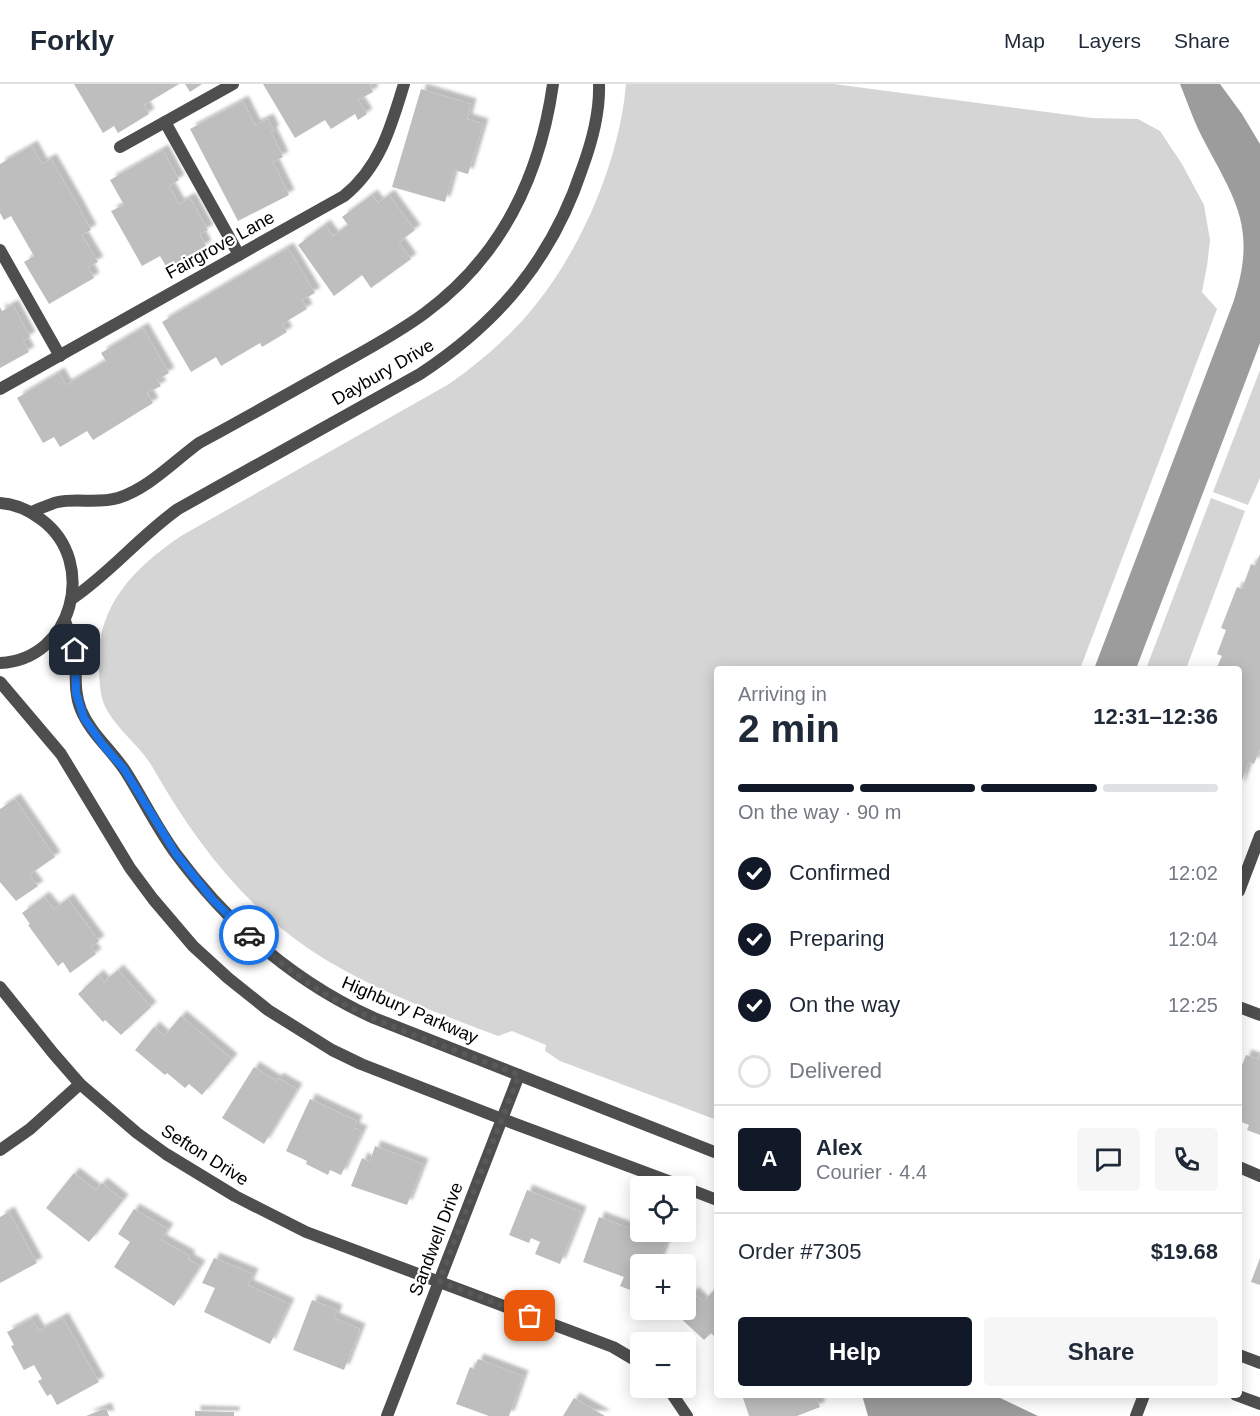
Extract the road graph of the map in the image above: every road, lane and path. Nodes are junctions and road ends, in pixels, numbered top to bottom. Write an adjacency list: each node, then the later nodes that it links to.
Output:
1 (233, 84): 5 (street)
2 (404, 84): 8 (street, Fairgrove Lane)
3 (553, 84): 13 (street, Daybury Drive)
4 (599, 84): 14 (street, Daybury Drive)
5 (165, 122): 6 (street); 8 (street)
6 (120, 147)
7 (0, 250): 9 (street)
8 (239, 255): 9 (street, Fairgrove Lane)
9 (60, 356): 10 (street, Fairgrove Lane)
10 (0, 390)
11 (0, 493): 12 (street)
12 (4, 503): 13 (street)
13 (31, 512): 14 (street)
14 (73, 598): 15 (street)
15 (64, 621): 16 (street); 23 (street, Highbury Parkway)
16 (0, 663)
17 (0, 682): 25 (street)
18 (1260, 836): 19 (street)
19 (1242, 883)
20 (0, 987): 24 (street, Sefton Drive)
21 (1242, 1008): 22 (street)
22 (1260, 1015)
23 (519, 1075): 25 (street, Sandwell Drive); 27 (street, Highbury Parkway)
24 (80, 1084): 26 (street); 33 (street, Sefton Drive)
25 (502, 1119): 29 (street); 33 (street, Sandwell Drive)
26 (0, 1150)
27 (714, 1152)
28 (1242, 1170): 30 (street)
29 (655, 1176)
30 (1260, 1176)
31 (696, 1192): 32 (street)
32 (714, 1199)
33 (439, 1281): 35 (street, Sefton Drive); 41 (street, Sandwell Drive)
34 (1242, 1356): 36 (street)
35 (630, 1357)
36 (1260, 1363)
37 (1242, 1397): 40 (street)
38 (675, 1398): 42 (street)
39 (1143, 1398): 43 (street)
40 (1260, 1404)
41 (387, 1416)
42 (687, 1416)
43 (1136, 1416)

